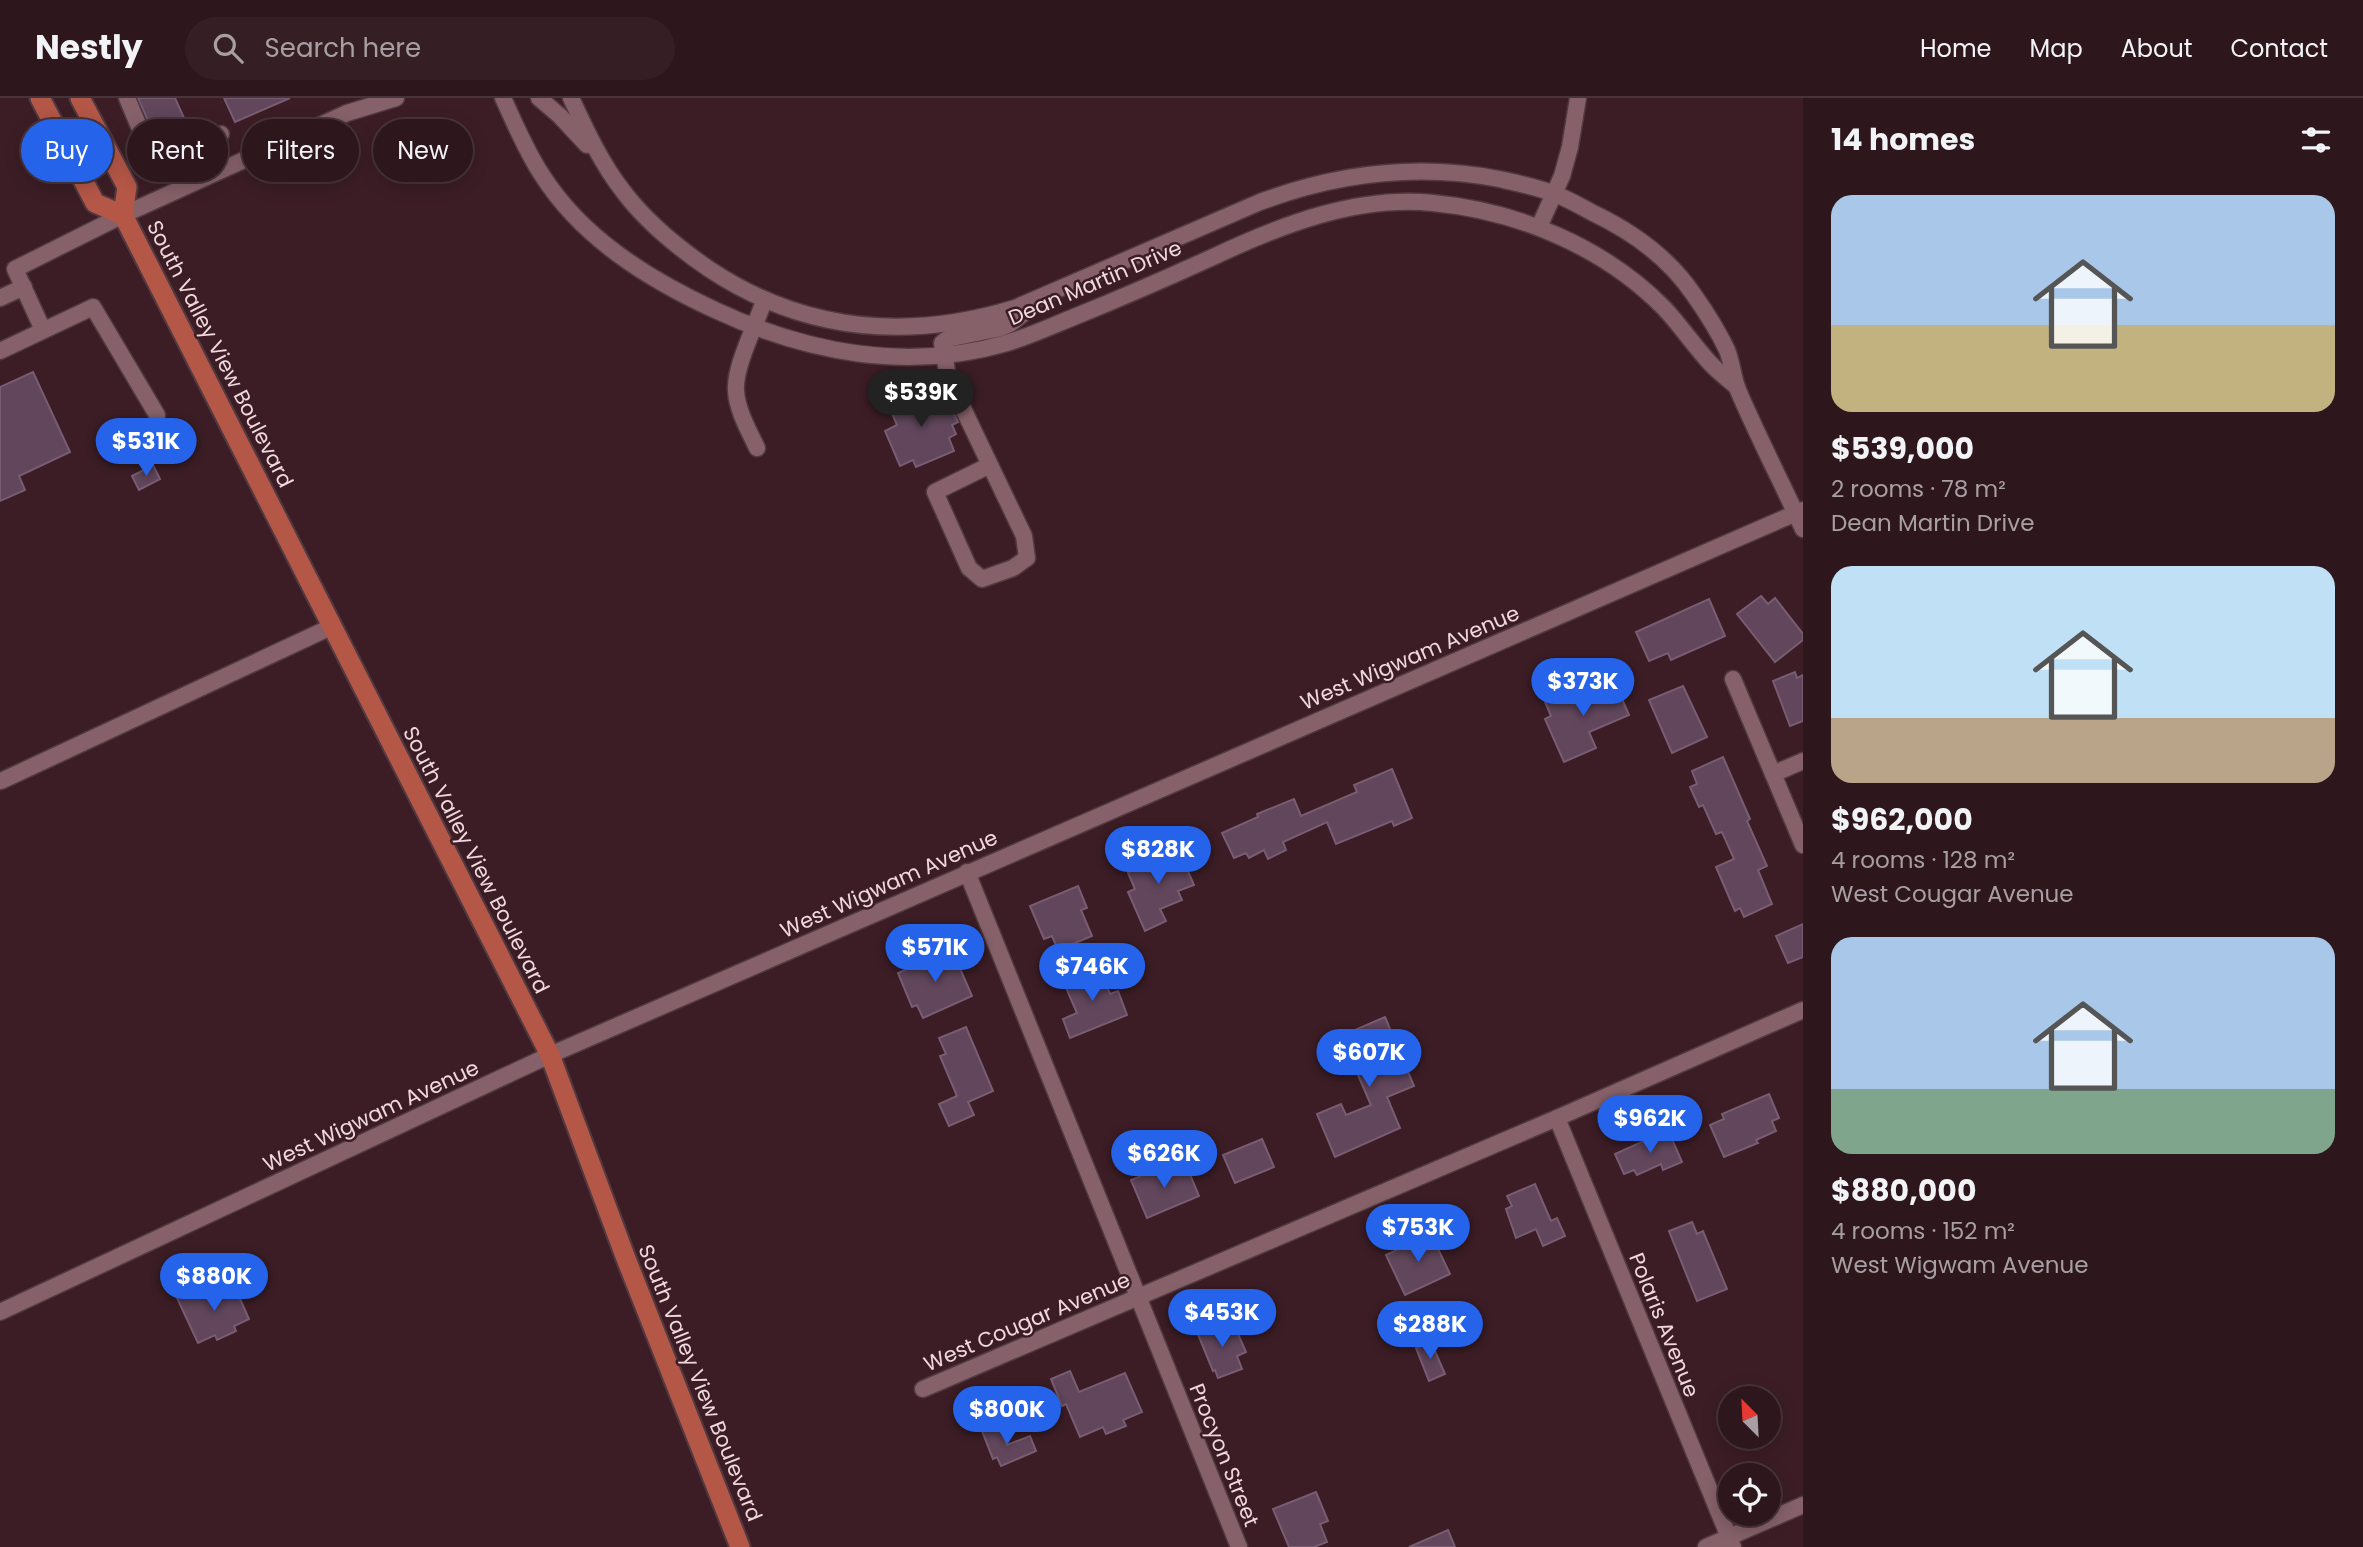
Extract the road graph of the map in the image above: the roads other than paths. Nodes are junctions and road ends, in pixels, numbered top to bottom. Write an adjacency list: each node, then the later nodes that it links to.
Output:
1 (40, 98): 14 (main road, South Valley View Boulevard)
2 (80, 98): 14 (main road, South Valley View Boulevard)
3 (127, 98): 11 (street)
4 (365, 98): 10 (street)
5 (396, 98): 10 (street)
6 (503, 98): 23 (street, Dean Martin Drive)
7 (539, 98): 12 (street)
8 (571, 98): 12 (street, Dean Martin Drive)
9 (1578, 98): 13 (street)
10 (347, 113): 14 (street)
11 (136, 119)
12 (603, 162): 21 (street, Dean Martin Drive)
13 (1554, 193): 15 (street); 17 (street, Dean Martin Drive); 27 (street, Dean Martin Drive)
14 (123, 215): 16 (street); 33 (main road, South Valley View Boulevard)
15 (1539, 228): 22 (street, Dean Martin Drive); 27 (street, Dean Martin Drive)
16 (8, 267): 18 (street)
17 (1089, 277): 19 (street, Dean Martin Drive); 22 (street)
18 (24, 288): 20 (street); 24 (street)
19 (1045, 297): 21 (street, Dean Martin Drive); 26 (street)
20 (0, 298)
21 (764, 301): 23 (street)
22 (1101, 306): 26 (street, Dean Martin Drive)
23 (755, 327): 26 (street, Dean Martin Drive); 29 (street)
24 (43, 330): 25 (street); 28 (street)
25 (0, 351)
26 (943, 355): 30 (street)
27 (1737, 387): 31 (street, Dean Martin Drive)
28 (157, 415)
29 (757, 448)
30 (990, 465): 30 (street)
31 (1799, 512): 32 (street, Dean Martin Drive); 39 (street, West Wigwam Avenue)
32 (1803, 529)
33 (331, 627): 37 (street); 41 (main road, South Valley View Boulevard)
34 (1733, 679): 36 (street)
35 (1803, 761): 36 (street)
36 (1773, 774): 38 (street)
37 (1, 781)
38 (1803, 845)
39 (967, 873): 41 (street, West Wigwam Avenue); 43 (street, Procyon Street)
40 (1803, 1010): 42 (street, West Cougar Avenue)
41 (551, 1055): 44 (street, West Wigwam Avenue); 48 (main road, South Valley View Boulevard)
42 (1557, 1118): 43 (street, West Cougar Avenue); 47 (street, Polaris Avenue)
43 (1137, 1298): 45 (street, West Cougar Avenue); 49 (street, Procyon Street)
44 (0, 1312)
45 (923, 1389)
46 (1803, 1504): 47 (street)
47 (1730, 1542): 50 (street)
48 (740, 1547)
49 (1240, 1547)
50 (1706, 1547)

